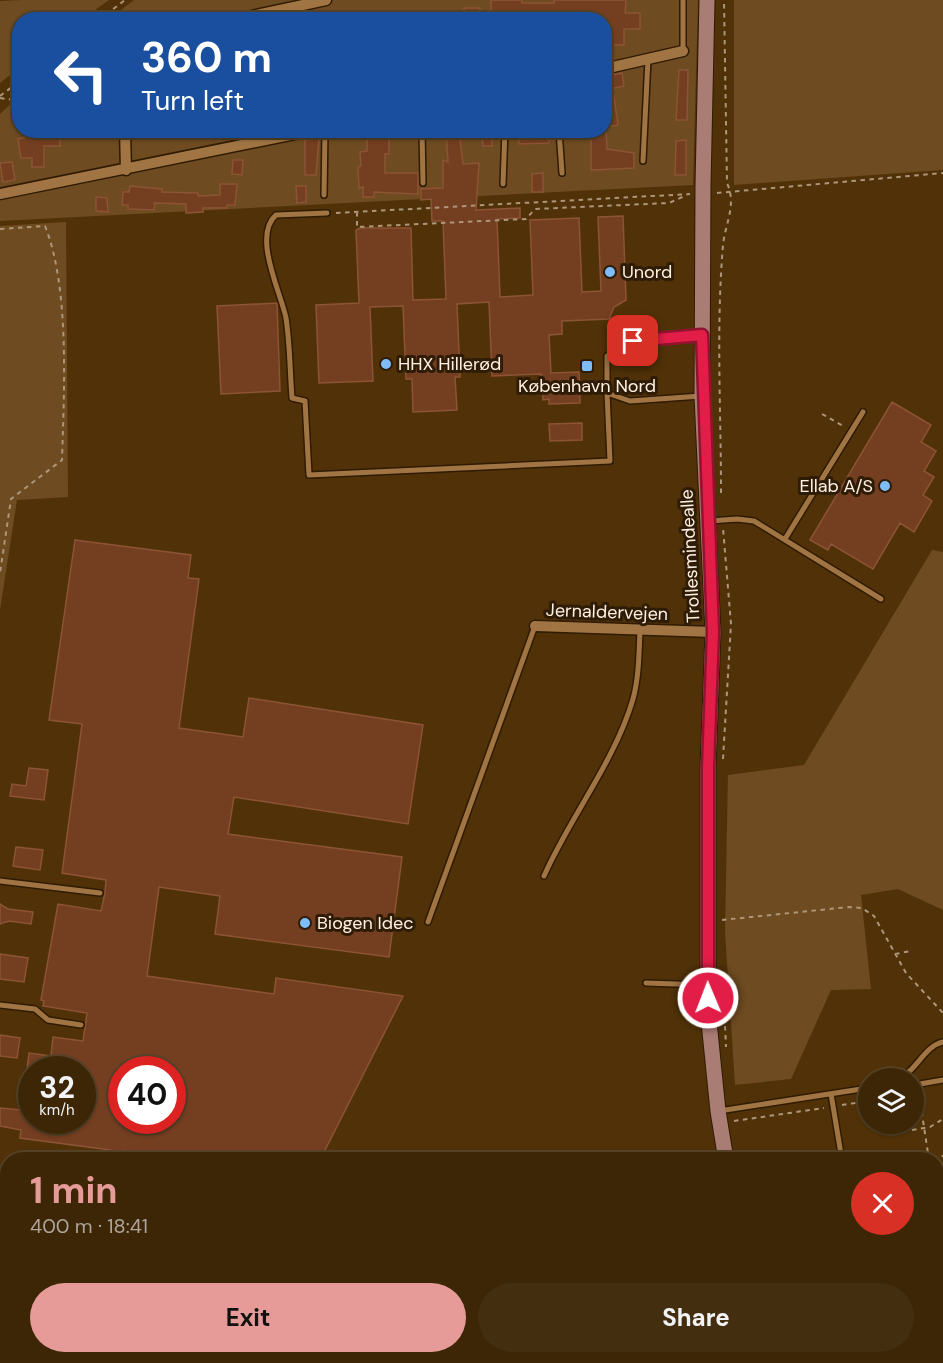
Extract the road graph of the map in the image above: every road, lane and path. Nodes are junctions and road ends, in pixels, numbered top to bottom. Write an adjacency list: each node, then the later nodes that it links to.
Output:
1 (125, 0): 6 (path)
2 (326, 0): 7 (street)
3 (683, 0): 8 (lane)
4 (707, 0): 34 (street, Trollesmindealle)
5 (724, 0): 25 (path)
6 (109, 12)
7 (270, 12)
8 (683, 51): 9 (street)
9 (648, 59): 10 (street); 19 (lane)
10 (612, 67)
11 (12, 87): 12 (path)
12 (0, 97)
13 (125, 138): 20 (street)
14 (278, 138): 20 (street)
15 (325, 138): 28 (lane)
16 (423, 138): 23 (lane)
17 (505, 138): 24 (lane)
18 (560, 138): 21 (lane)
19 (643, 161)
20 (126, 171): 27 (street)
21 (562, 173)
22 (943, 173): 25 (path)
23 (423, 183)
24 (503, 184)
25 (731, 192): 26 (path); 40 (path)
26 (717, 193)
27 (0, 194)
28 (324, 195)
29 (535, 204): 30 (path); 30 (path); 31 (path)
30 (535, 210): 31 (path)
31 (357, 212): 32 (path)
32 (327, 213): 35 (lane)
33 (0, 229): 44 (path)
34 (702, 335): 35 (lane); 36 (street, Trollesmindealle)
35 (607, 393): 36 (lane)
36 (702, 396): 41 (street, Trollesmindealle)
37 (863, 412): 39 (lane)
38 (822, 414): 39 (path)
39 (851, 431): 43 (lane)
40 (721, 493)
41 (708, 521): 43 (lane); 48 (street, Trollesmindealle)
42 (724, 534): 49 (path)
43 (785, 539): 45 (lane)
44 (0, 573)
45 (881, 599)
46 (535, 626): 47 (street, Jernaldervejen); 55 (lane)
47 (640, 630): 48 (street, Jernaldervejen); 50 (lane)
48 (713, 632): 54 (street, Trollesmindealle)
49 (723, 762)
50 (544, 876)
51 (0, 881): 52 (lane)
52 (100, 893)
53 (722, 911): 54 (path)
54 (714, 921): 56 (path); 58 (path); 61 (street, Trollesmindealle)
55 (428, 922)
56 (722, 930)
57 (911, 951): 58 (path)
58 (895, 954): 63 (path)
59 (722, 971): 66 (path)
60 (646, 983): 61 (lane)
61 (708, 985): 74 (street, Trollesmindealle)
62 (0, 1005): 64 (lane)
63 (943, 1013)
64 (81, 1025)
65 (943, 1042): 67 (lane)
66 (727, 1050)
67 (913, 1068)
68 (943, 1080): 69 (lane)
69 (924, 1083)
70 (858, 1090): 71 (lane)
71 (831, 1094): 73 (lane); 74 (lane)
72 (858, 1103): 73 (path)
73 (834, 1107): 76 (path); 80 (lane)
74 (725, 1109): 76 (path); 79 (street, Trollesmindealle)
75 (943, 1119): 78 (path)
76 (734, 1121): 77 (path)
77 (734, 1128)
78 (924, 1128): 81 (path)
79 (726, 1152)
80 (841, 1152)
81 (928, 1152)

